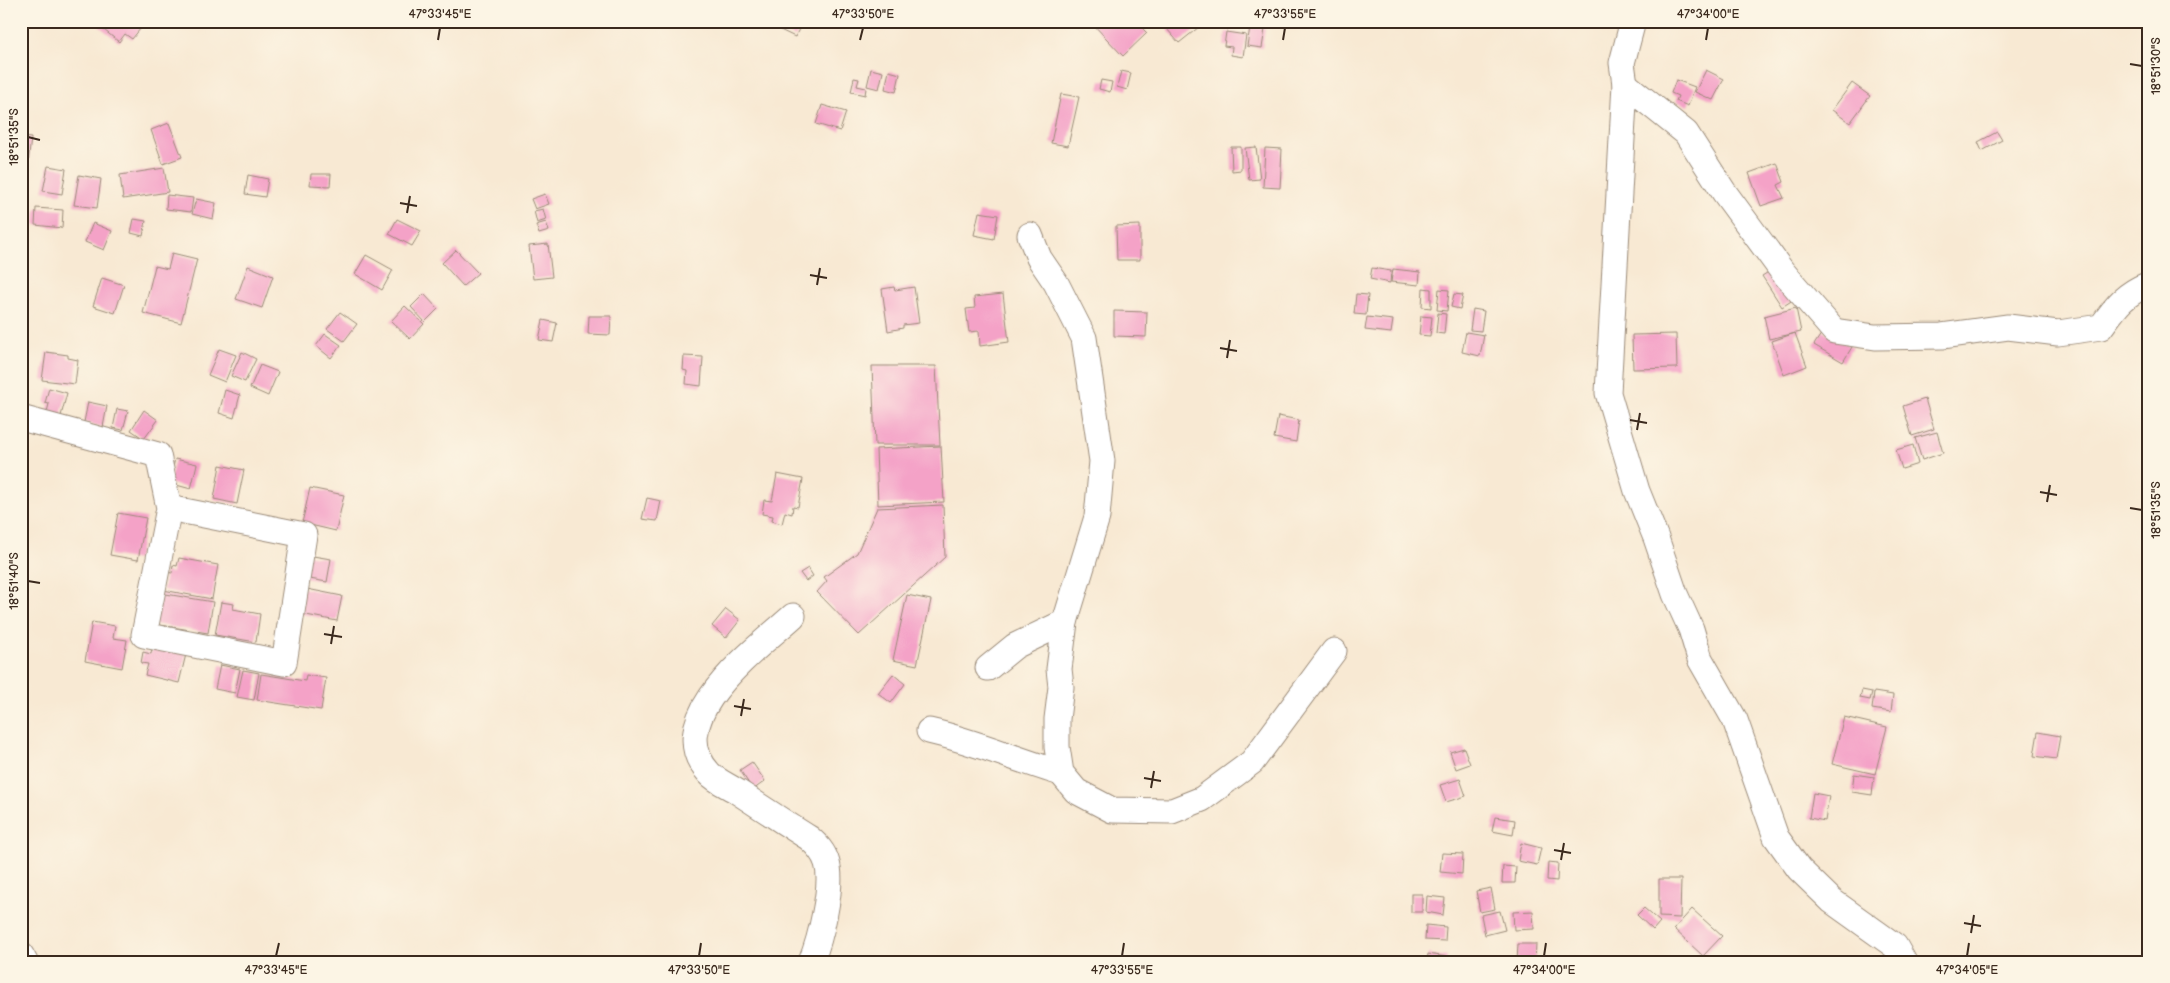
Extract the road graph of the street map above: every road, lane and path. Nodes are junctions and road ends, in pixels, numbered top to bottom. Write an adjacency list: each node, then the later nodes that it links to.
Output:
1 (1633, 21): 2 (street)
2 (1624, 84): 4 (street); 16 (street)
3 (1030, 236): 8 (street)
4 (2149, 284)
5 (21, 418): 6 (street)
6 (170, 508): 6 (street)
7 (793, 616): 15 (street)
8 (1065, 622): 10 (street); 12 (street)
9 (1334, 651): 12 (street)
10 (988, 668)
11 (929, 732): 12 (street)
12 (1061, 773)
13 (21, 955): 14 (street)
14 (25, 962)
15 (811, 962)
16 (1904, 962)

